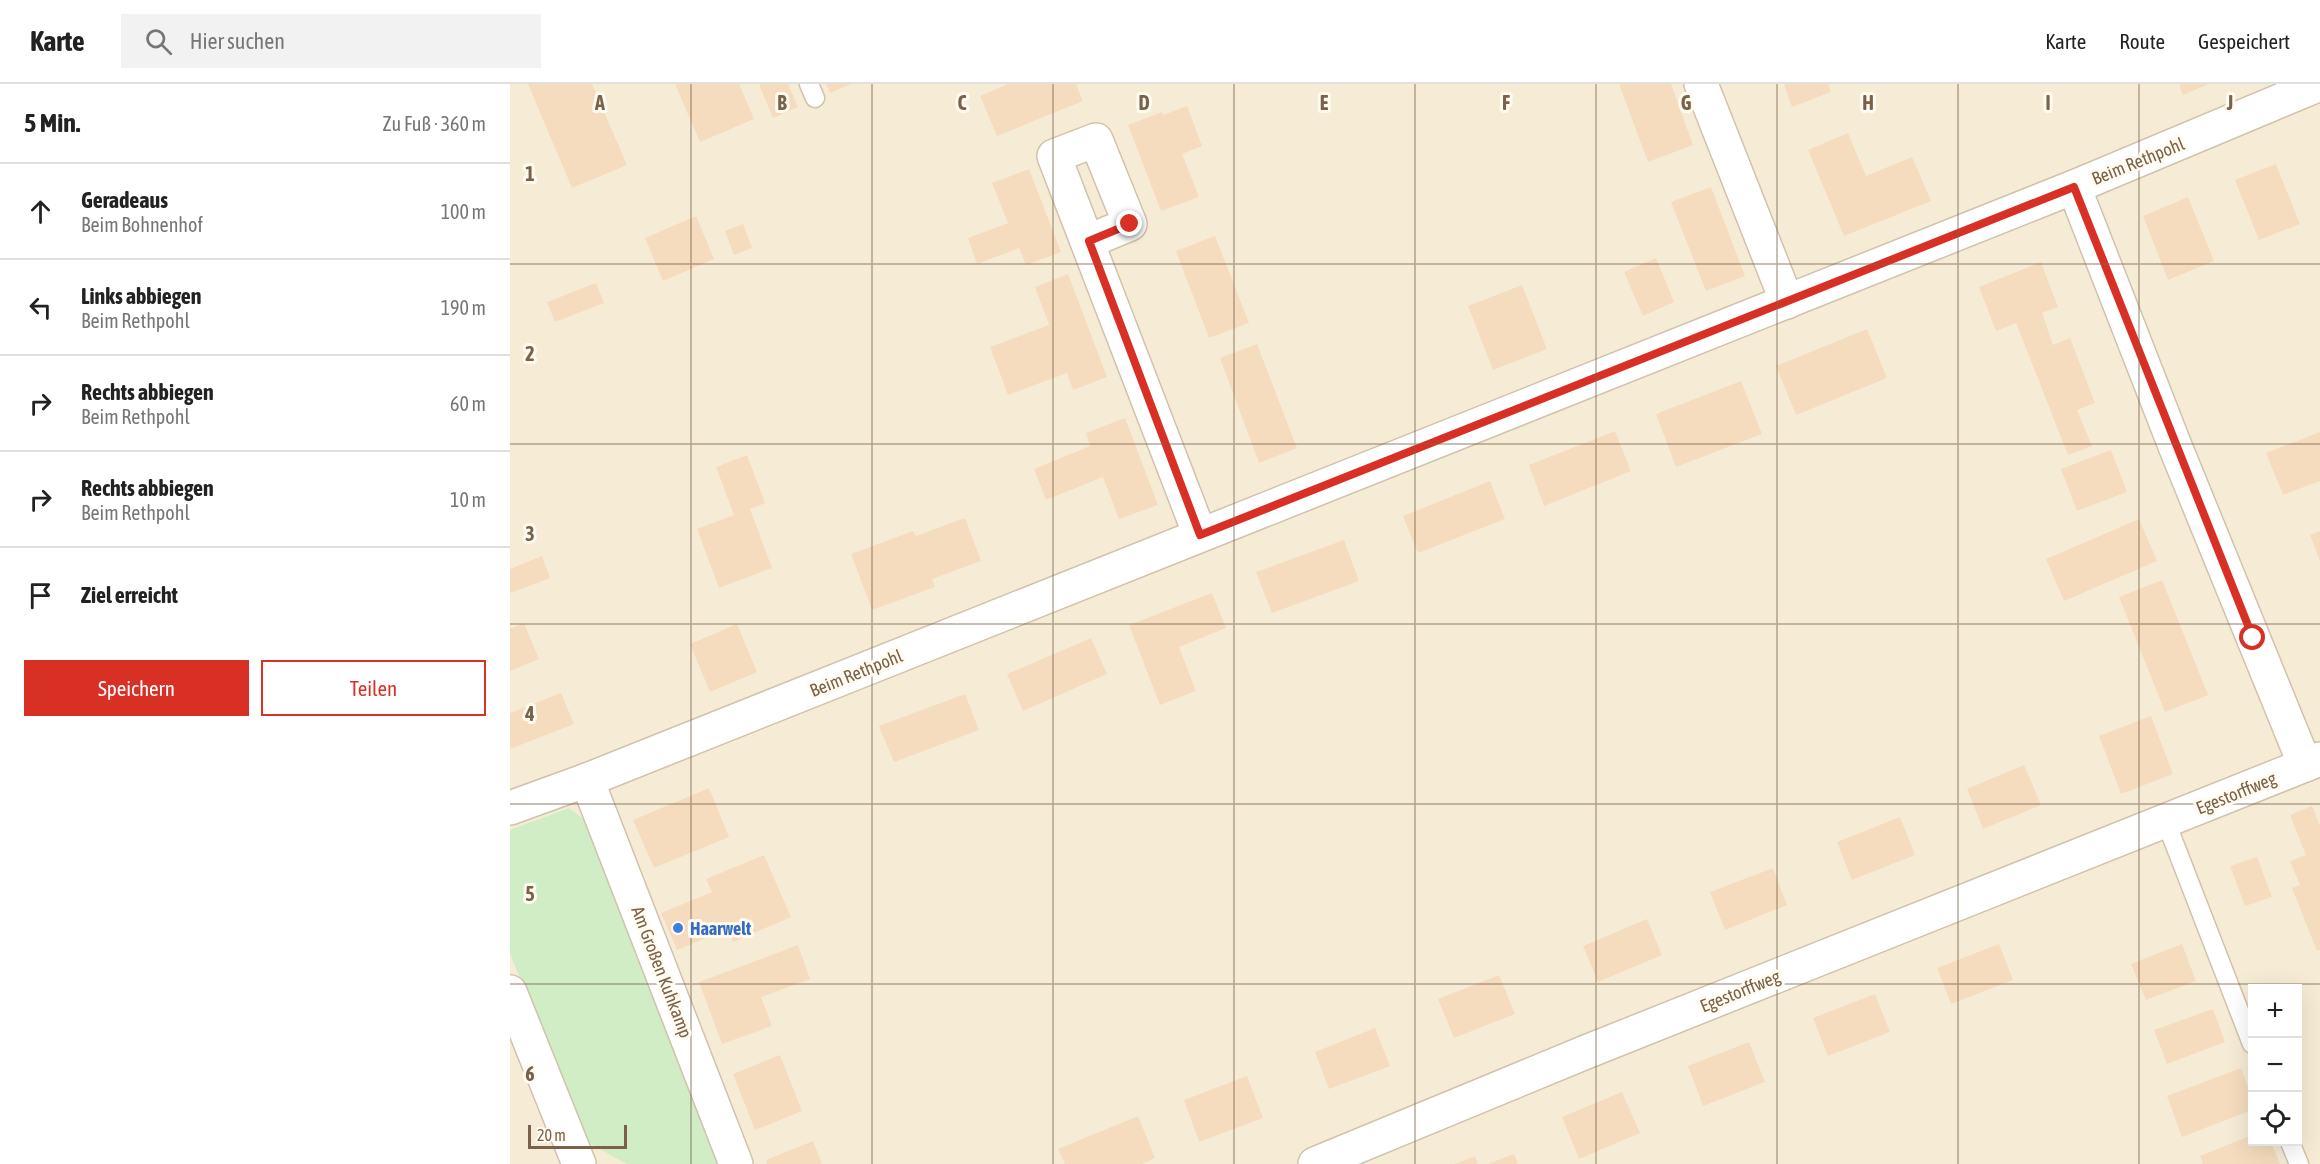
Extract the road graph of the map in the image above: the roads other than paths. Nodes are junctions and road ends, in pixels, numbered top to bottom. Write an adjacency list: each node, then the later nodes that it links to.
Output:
1 (1701, 84): 5 (street)
2 (2320, 84): 3 (street, Beim Rethpohl)
3 (2074, 187): 5 (street, Beim Rethpohl); 7 (street)
4 (1089, 241): 6 (street)
5 (1787, 302): 6 (street, Beim Rethpohl)
6 (1200, 535): 8 (street, Beim Rethpohl)
7 (2313, 762): 10 (street, Egestorffweg)
8 (587, 780): 9 (street, Beim Rethpohl); 15 (street, Am Großen Kuhkamp)
9 (510, 808)
10 (2166, 822): 12 (lane); 16 (street, Egestorffweg)
11 (510, 992): 14 (street)
12 (2251, 1038)
13 (2292, 1146): 17 (lane)
14 (582, 1160)
15 (736, 1164)
16 (1316, 1164)
17 (2299, 1164)

